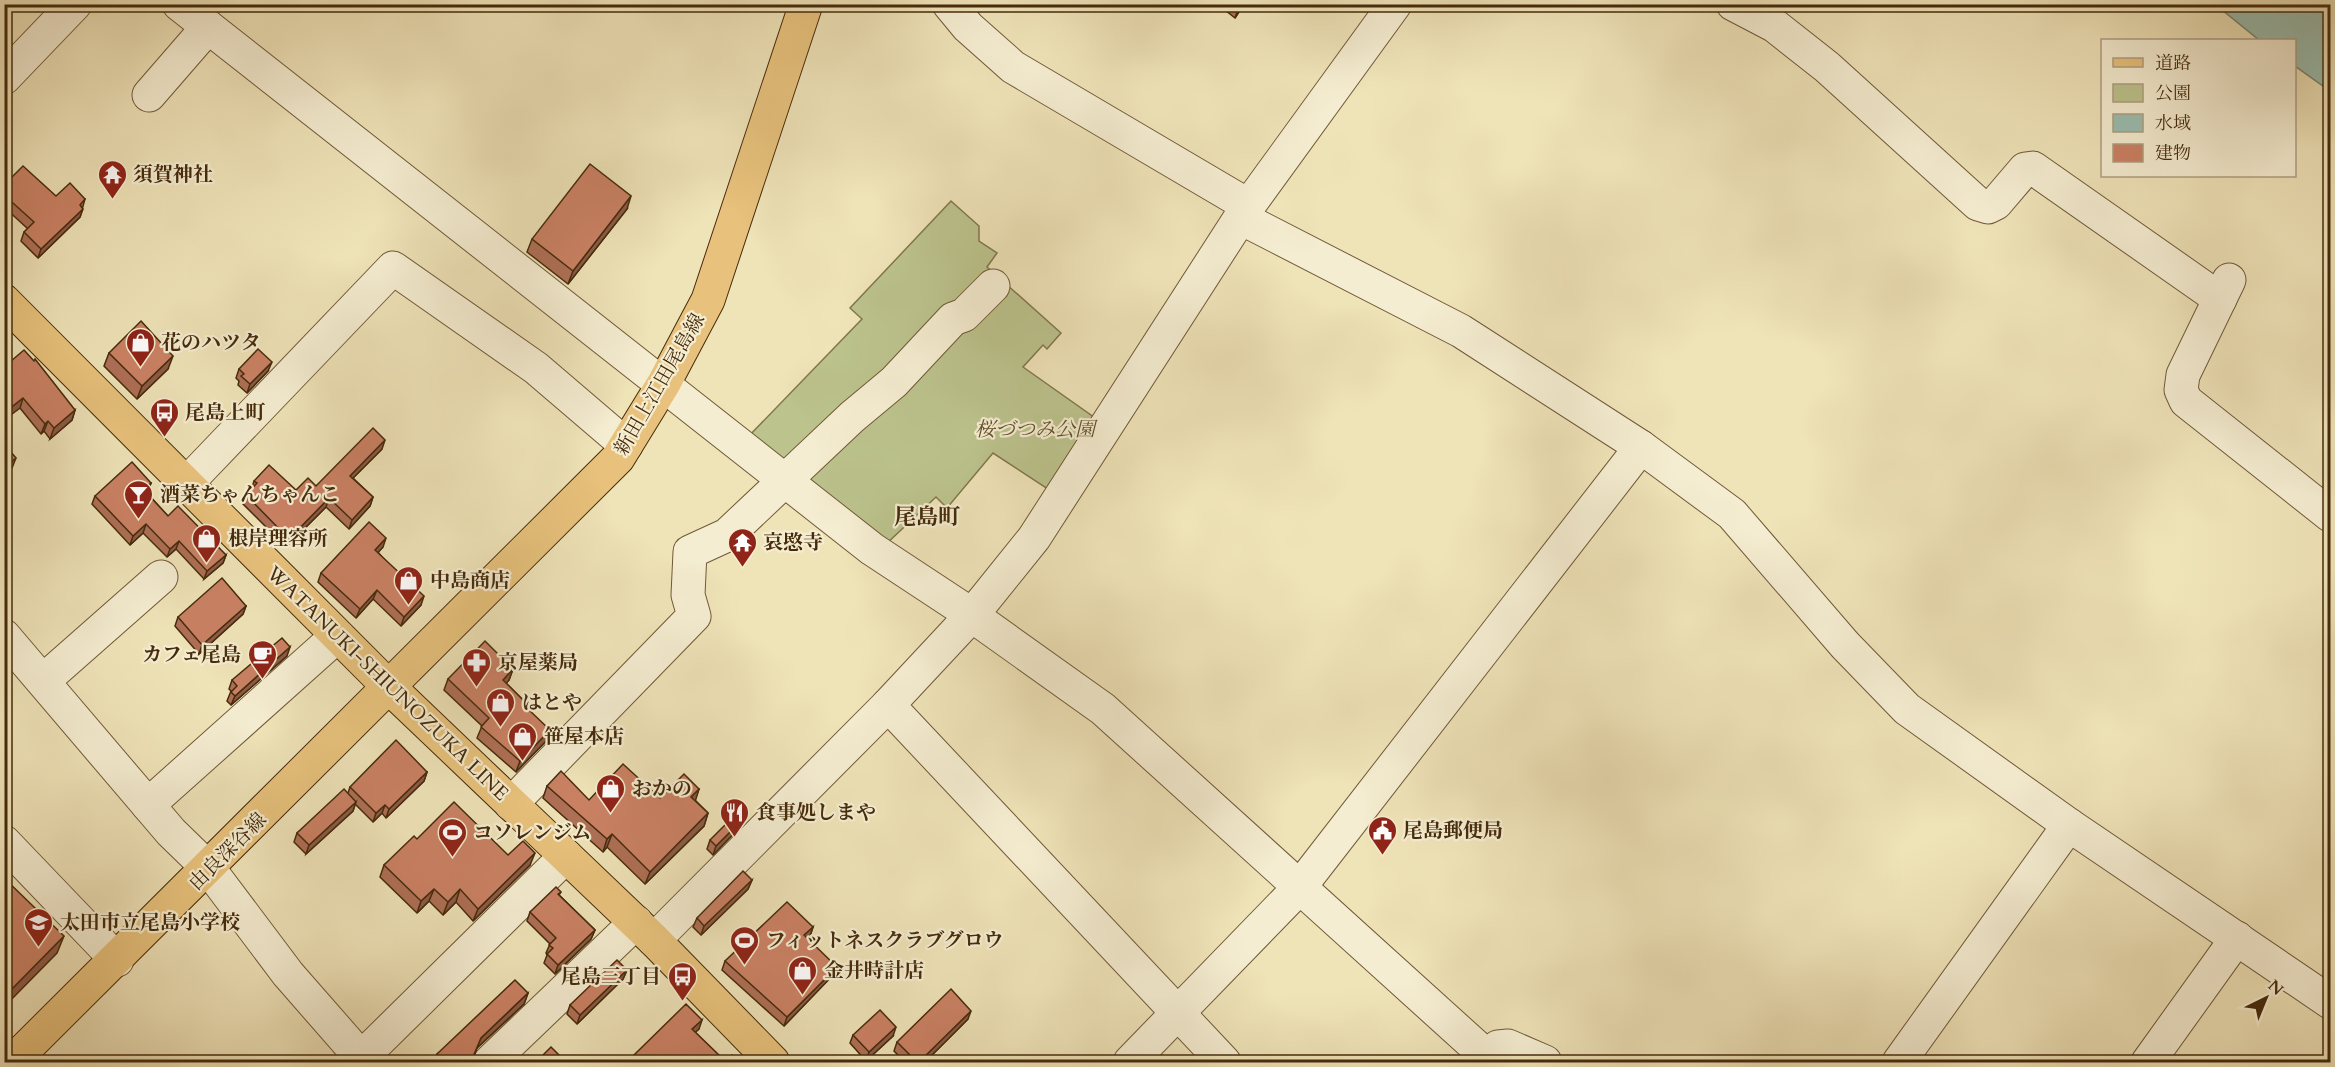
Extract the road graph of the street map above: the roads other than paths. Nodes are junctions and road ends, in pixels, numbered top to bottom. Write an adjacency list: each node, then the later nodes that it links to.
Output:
1 (75, 4): 8 (street)
2 (179, 4): 7 (street)
3 (806, 4): 13 (main road, 新田上江田尾島線)
4 (949, 4): 10 (street)
5 (1395, 4): 10 (street)
6 (1733, 4): 18 (street)
7 (208, 27): 9 (street); 13 (street)
8 (4, 78)
9 (149, 95)
10 (1245, 212): 15 (street); 20 (street)
11 (993, 286): 16 (street)
12 (4, 301): 17 (main road, WATANUKI-SHIUNOZUKA LINE)
13 (664, 383): 14 (main road, 新田上江田尾島線); 16 (street)
14 (626, 445): 17 (street); 24 (main road, 新田上江田尾島線)
15 (1641, 447): 28 (street); 32 (street)
16 (786, 480): 20 (street); 26 (street)
17 (186, 484): 22 (main road, WATANUKI-SHIUNOZUKA LINE)
18 (2331, 515)
19 (161, 577): 23 (street)
20 (972, 615): 25 (street); 32 (street)
21 (4, 636): 23 (street)
22 (337, 636): 24 (main road, WATANUKI-SHIUNOZUKA LINE); 27 (street)
23 (43, 681): 27 (street)
24 (390, 688): 26 (main road, WATANUKI-SHIUNOZUKA LINE); 31 (main road, 由良深谷線)
25 (888, 705): 33 (street); 37 (street)
26 (511, 804): 30 (main road, WATANUKI-SHIUNOZUKA LINE)
27 (148, 805): 31 (street)
28 (2069, 825): 34 (street); 46 (street)
29 (4, 842): 35 (street)
30 (566, 856): 33 (main road, WATANUKI-SHIUNOZUKA LINE); 38 (street)
31 (208, 869): 35 (main road, 由良深谷線); 38 (street)
32 (1299, 888): 37 (street); 39 (street)
33 (645, 931): 41 (street); 42 (main road, WATANUKI-SHIUNOZUKA LINE)
34 (2236, 938): 36 (street); 47 (street)
35 (117, 960): 40 (main road, 由良深谷線)
36 (2331, 1002)
37 (1177, 1014): 43 (street); 44 (street)
38 (363, 1060)
39 (1490, 1060): 45 (street)
40 (12, 1062)
41 (490, 1062)
42 (773, 1062)
43 (1130, 1062)
44 (1224, 1062)
45 (1545, 1062)
46 (1899, 1062)
47 (2148, 1062)

